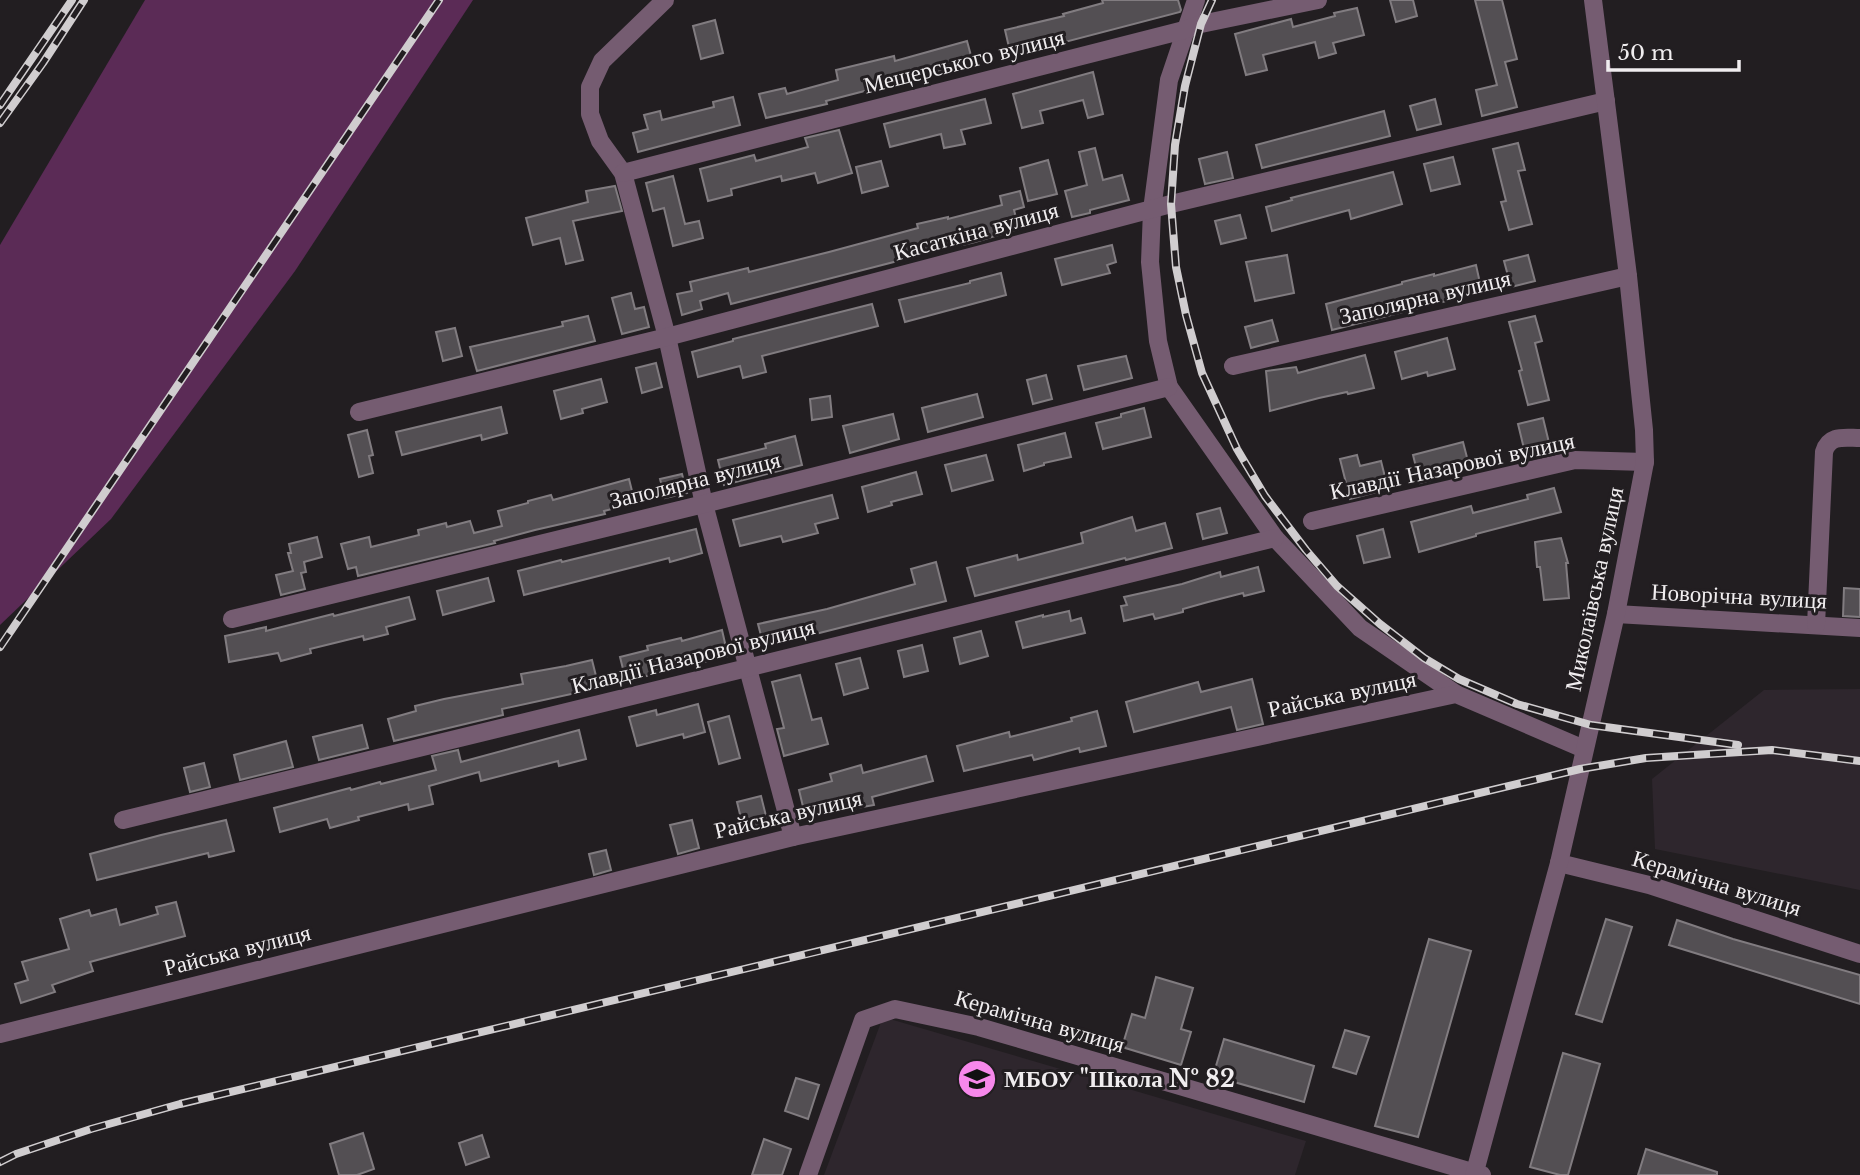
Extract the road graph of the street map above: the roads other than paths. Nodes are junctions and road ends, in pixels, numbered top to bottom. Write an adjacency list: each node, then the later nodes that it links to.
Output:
1 (665, 0): 7 (street)
2 (1196, 0): 5 (street)
3 (1318, 0): 5 (street, Мещерського вулиця)
4 (1593, 0): 6 (street, Миколаївська вулиця)
5 (1184, 30): 7 (street, Мещерського вулиця); 8 (street)
6 (1606, 101): 8 (street, Касаткіна вулиця); 9 (street, Миколаївська вулиця)
7 (623, 173): 10 (street)
8 (1152, 210): 10 (street, Касаткіна вулиця); 12 (street)
9 (1628, 276): 11 (street, Заполярна вулиця); 15 (street, Миколаївська вулиця)
10 (667, 337): 13 (street, Касаткіна вулиця); 16 (street)
11 (1233, 366)
12 (1169, 387): 16 (street, Заполярна вулиця); 18 (street)
13 (359, 412)
14 (1860, 438): 21 (street)
15 (1645, 462): 17 (street, Клавдії Назарової вулиця); 19 (street, Миколаївська вулиця)
16 (704, 504): 20 (street, Заполярна вулиця); 23 (street)
17 (1312, 521)
18 (1275, 538): 23 (street, Клавдії Назарової вулиця); 24 (street)
19 (1616, 614): 21 (street, Новорічна вулиця); 25 (street, Миколаївська вулиця)
20 (232, 619)
21 (1816, 625): 22 (street, Новорічна вулиця)
22 (1860, 628)
23 (747, 668): 26 (street, Клавдії Назарової вулиця); 27 (street)
24 (1456, 694): 25 (street); 27 (street, Райська вулиця)
25 (1584, 749): 28 (street, Миколаївська вулиця)
26 (123, 820)
27 (793, 837): 30 (street, Райська вулиця)
28 (1559, 863): 29 (street, Керамічна вулиця); 31 (street, Миколаївська вулиця)
29 (1860, 954)
30 (0, 1034)
31 (1477, 1174): 32 (street, Керамічна вулиця)
32 (807, 1175)

